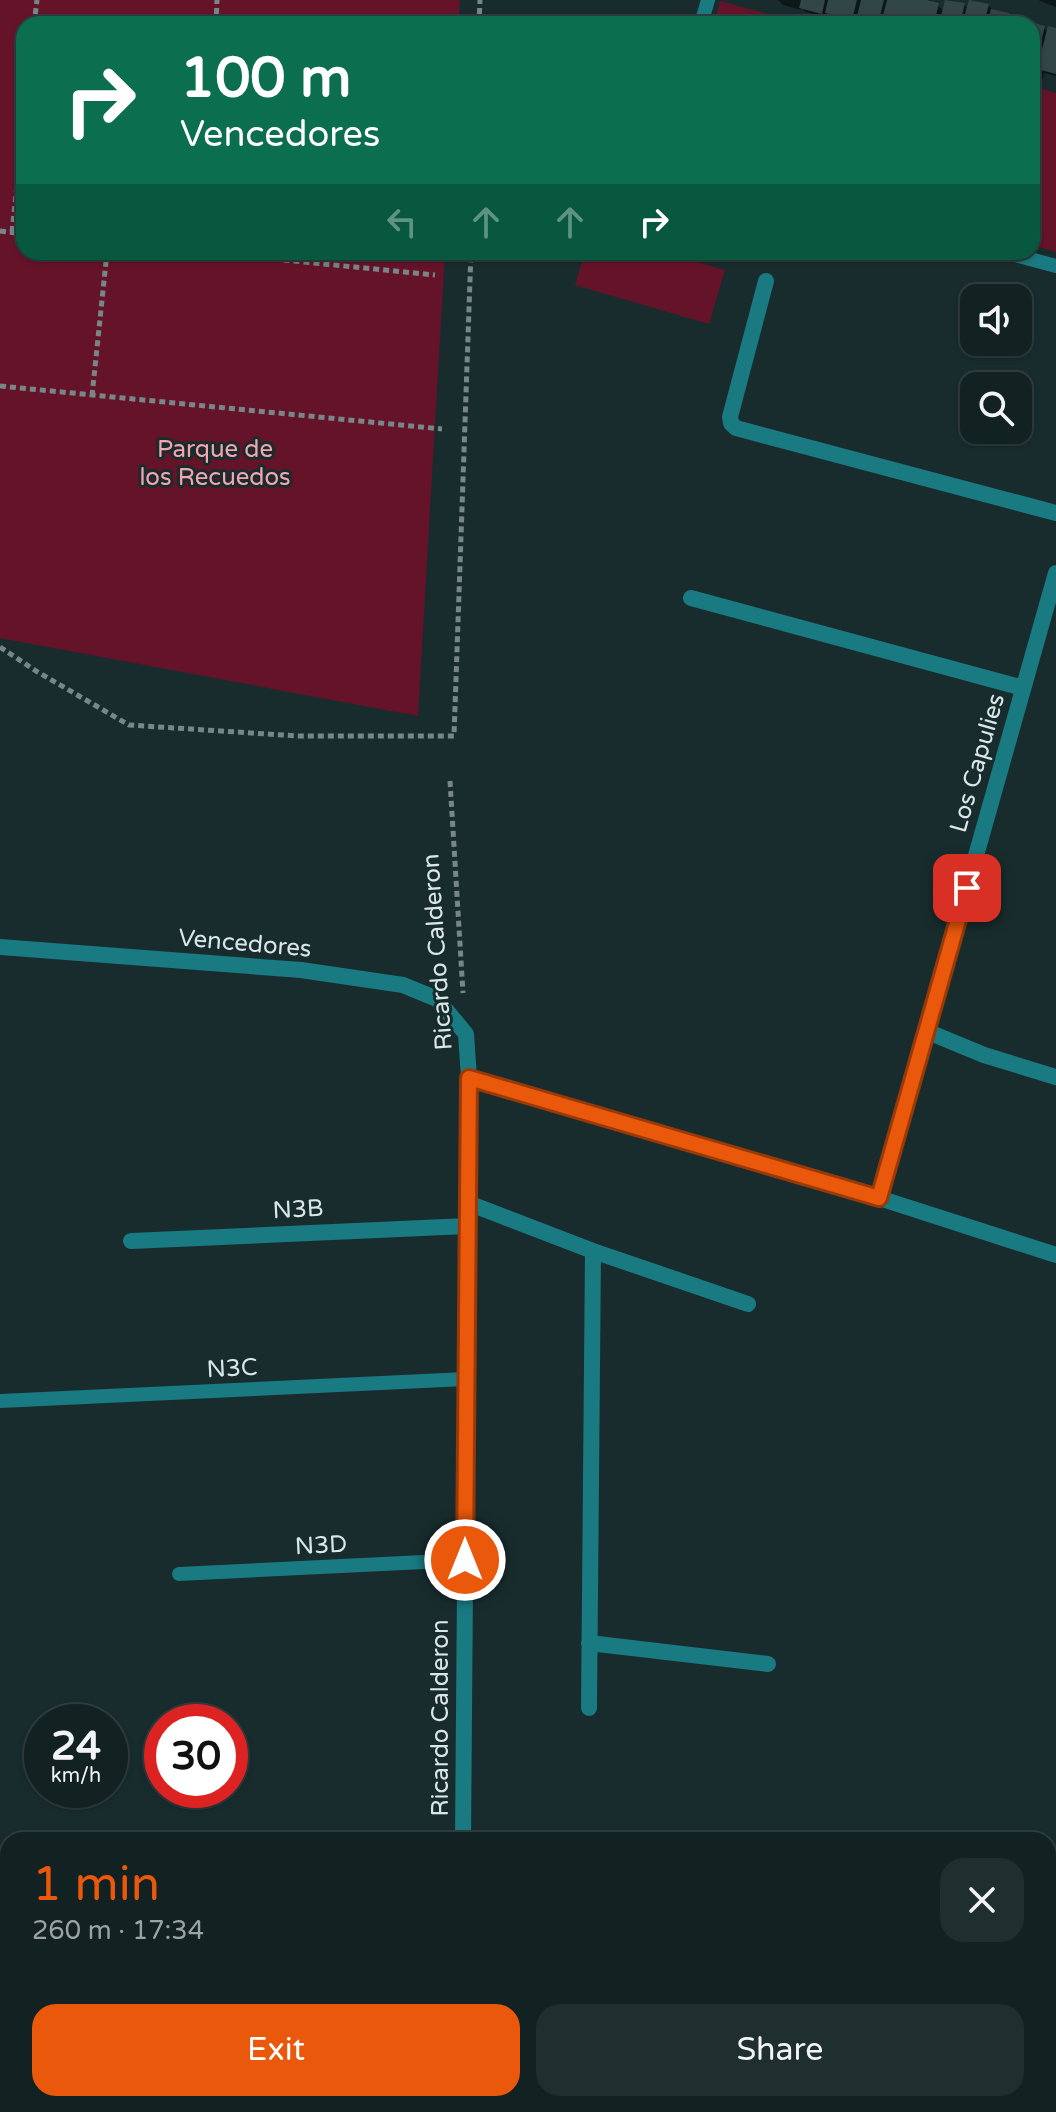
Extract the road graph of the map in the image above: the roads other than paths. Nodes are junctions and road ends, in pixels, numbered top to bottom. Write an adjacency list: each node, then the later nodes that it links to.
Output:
1 (1034, 260): 2 (lane)
2 (1056, 266)
3 (766, 281): 4 (street)
4 (1056, 513)
5 (1056, 573): 6 (street, Los Capulies)
6 (1053, 593): 8 (street, Los Capulies)
7 (691, 598): 8 (street)
8 (1023, 688): 10 (street, Los Capulies)
9 (0, 947): 11 (street, Vencedores)
10 (926, 1031): 12 (street); 14 (street, Los Capulies)
11 (466, 1034): 13 (street, Ricardo Calderon)
12 (1056, 1077)
13 (469, 1078): 14 (street); 15 (street, Ricardo Calderon)
14 (879, 1198): 19 (street)
15 (468, 1203): 16 (street, Ricardo Calderon); 18 (street)
16 (467, 1226): 17 (street, N3B); 21 (street, Ricardo Calderon)
17 (131, 1241)
18 (593, 1251): 20 (street); 25 (street)
19 (1056, 1255)
20 (748, 1304)
21 (466, 1379): 22 (lane, N3C); 23 (street, Ricardo Calderon)
22 (0, 1401)
23 (465, 1560): 24 (lane, N3D); 28 (street, Ricardo Calderon)
24 (179, 1574)
25 (589, 1643): 26 (street); 27 (street)
26 (768, 1664)
27 (589, 1708)
28 (463, 1832)

